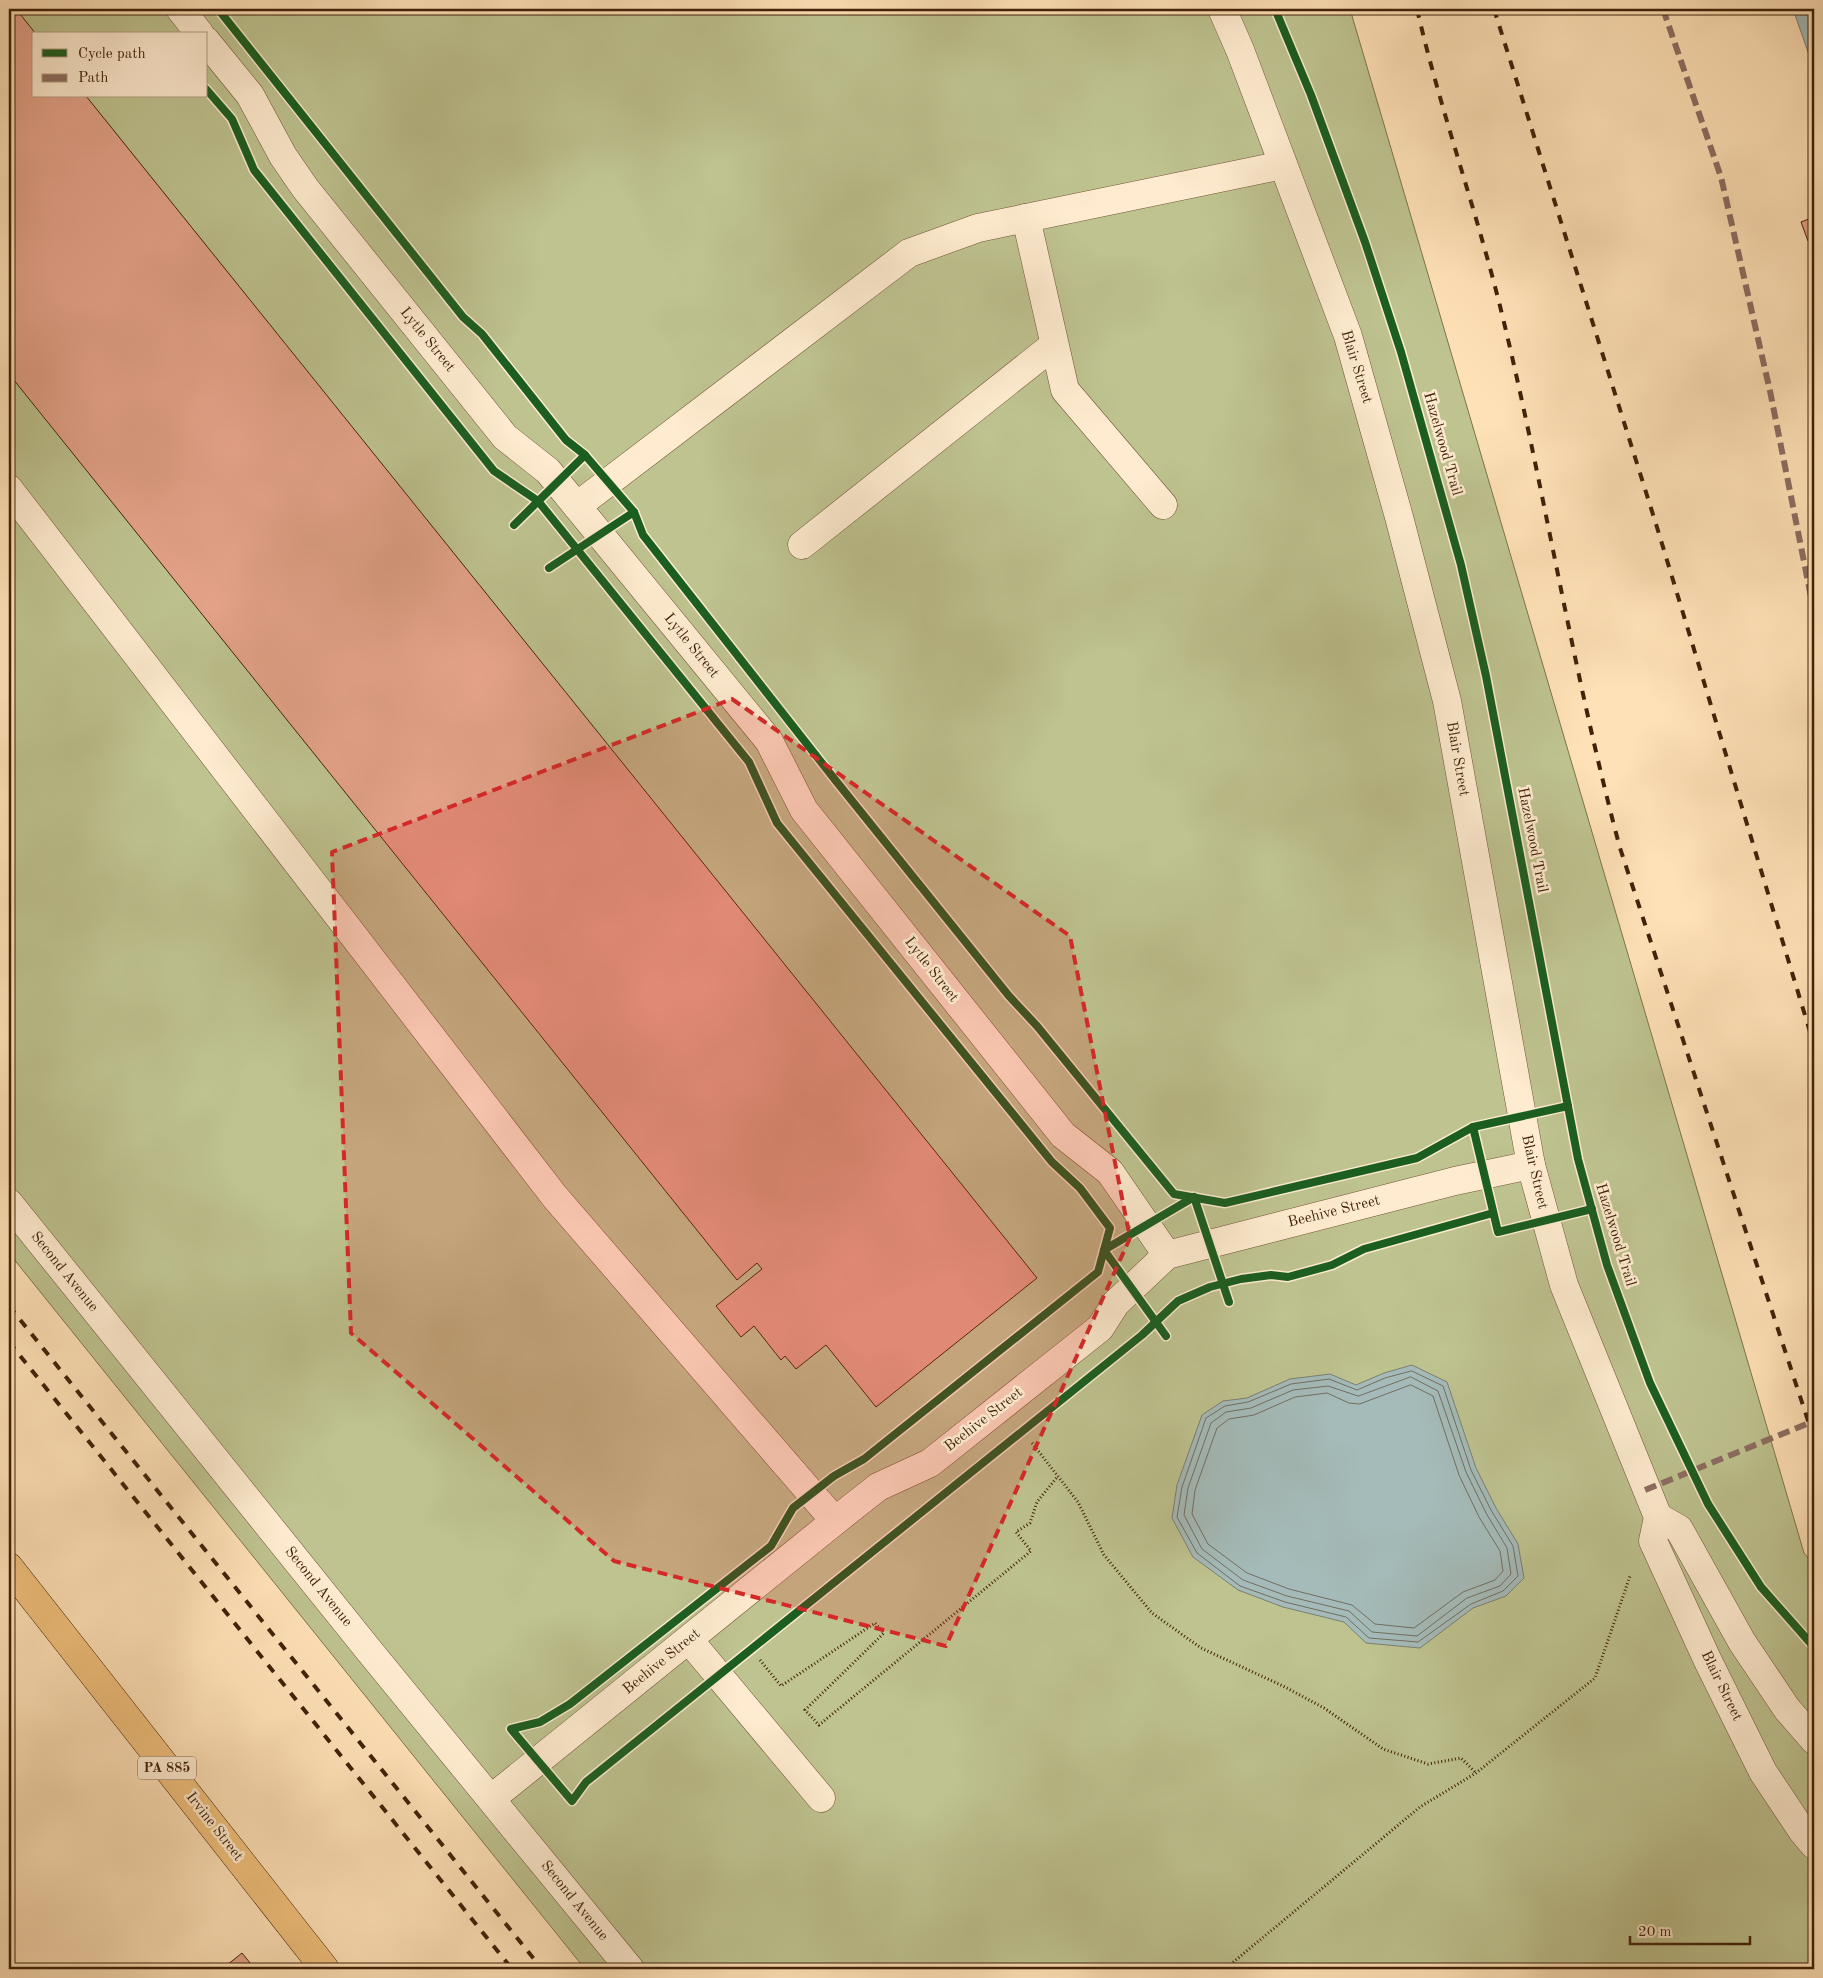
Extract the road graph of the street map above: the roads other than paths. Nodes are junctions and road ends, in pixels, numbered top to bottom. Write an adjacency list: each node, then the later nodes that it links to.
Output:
1 (180, 9): 3 (street)
2 (1222, 9): 5 (street, Blair Street)
3 (198, 32)
4 (208, 43): 10 (street, Lytle Street)
5 (1283, 166): 6 (street); 12 (street, Blair Street)
6 (1026, 218): 7 (street); 10 (street)
7 (1054, 345): 9 (street); 11 (street)
8 (9, 489): 16 (street)
9 (1163, 505)
10 (577, 506): 14 (street, Lytle Street)
11 (802, 545)
12 (1531, 1165): 14 (street, Beehive Street); 15 (street, Blair Street)
13 (9, 1203): 20 (street, Second Avenue)
14 (1168, 1254): 16 (street, Beehive Street)
15 (1658, 1517): 19 (street); 22 (street, Blair Street)
16 (835, 1521): 18 (street, Beehive Street)
17 (9, 1567): 23 (main road, Irvine Street / PA 885)
18 (689, 1640): 20 (street, Beehive Street); 21 (street)
19 (1814, 1740)
20 (492, 1798): 24 (street, Second Avenue)
21 (821, 1798)
22 (1814, 1846)
23 (325, 1969)
24 (630, 1969)

